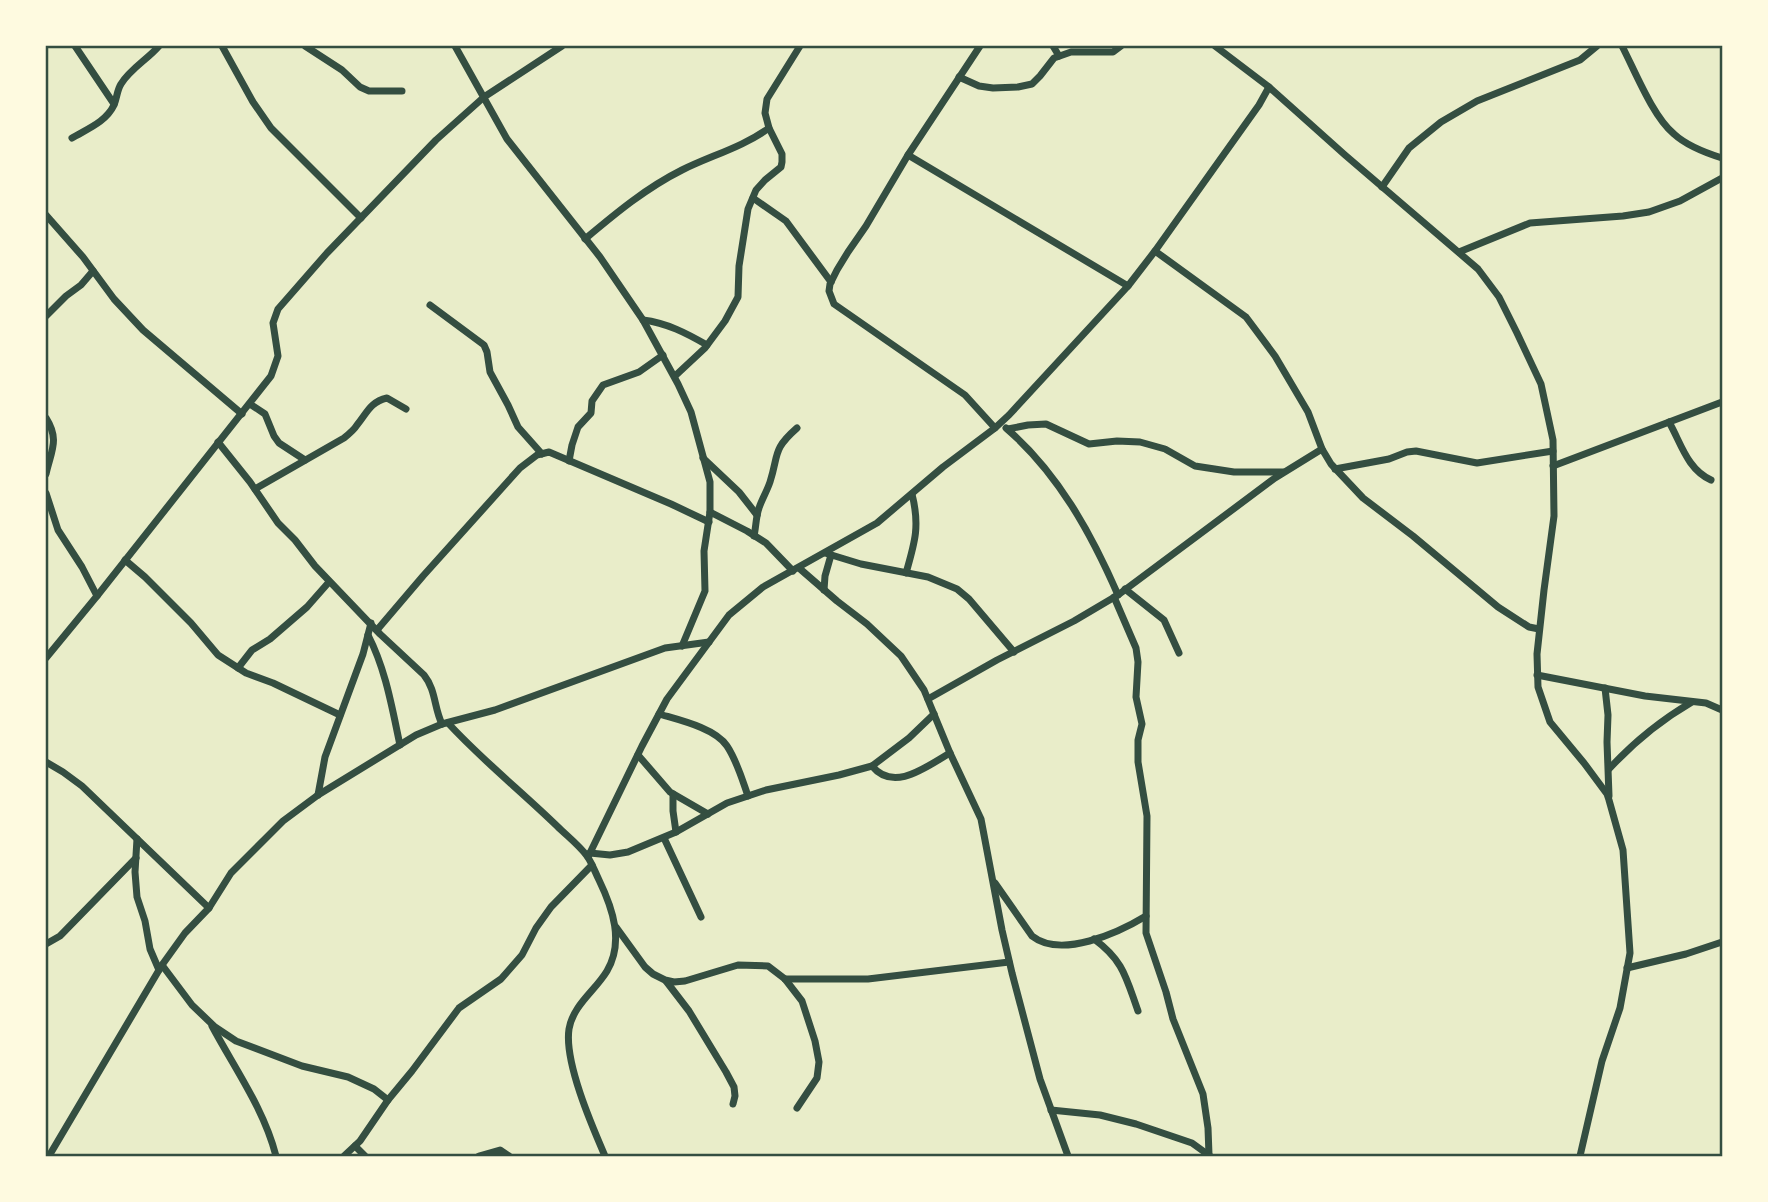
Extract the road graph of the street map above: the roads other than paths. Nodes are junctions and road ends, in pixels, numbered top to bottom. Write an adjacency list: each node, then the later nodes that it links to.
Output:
1 (75, 46): 19 (street)
2 (159, 46): 19 (street)
3 (222, 46): 28 (street)
4 (305, 46): 17 (street)
5 (455, 46): 18 (street)
6 (562, 46): 18 (street)
7 (800, 46): 20 (street)
8 (980, 46): 15 (street)
9 (1053, 46): 14 (street)
10 (1121, 46): 14 (street)
11 (1215, 46): 16 (street)
12 (1597, 46): 25 (street)
13 (1622, 46): 23 (street)
14 (1059, 56): 15 (street)
15 (959, 77): 22 (street)
16 (1269, 87): 25 (street); 30 (street)
17 (402, 91)
18 (484, 97): 28 (street); 29 (street)
19 (114, 104): 21 (street)
20 (769, 128): 26 (street); 29 (street)
21 (72, 138)
22 (908, 155): 33 (street); 34 (street)
23 (1723, 158)
24 (1723, 177): 31 (street)
25 (1382, 187): 31 (street)
26 (752, 198): 33 (street); 38 (street)
27 (46, 215): 32 (street)
28 (361, 218): 42 (street)
29 (585, 239): 37 (street)
30 (1155, 251): 34 (street); 51 (street)
31 (1459, 252): 52 (street)
32 (93, 271): 36 (street); 44 (street)
33 (831, 282): 47 (street)
34 (1128, 286): 47 (street)
35 (430, 305): 53 (street)
36 (46, 316)
37 (643, 320): 38 (street); 39 (street)
38 (707, 345): 40 (street)
39 (663, 355): 40 (street); 56 (street)
40 (675, 376): 54 (street)
41 (1723, 402): 46 (street)
42 (250, 404): 44 (street); 55 (street)
43 (406, 409): 55 (street)
44 (242, 414): 50 (street)
45 (46, 418): 60 (street)
46 (1669, 422): 57 (street); 61 (street)
47 (998, 425): 49 (street); 64 (street)
48 (796, 428): 66 (street)
49 (1008, 429): 59 (street); 75 (street)
50 (218, 442): 62 (street); 70 (street)
51 (1322, 449): 58 (street); 59 (street)
52 (1553, 451): 57 (street); 58 (street)
53 (542, 454): 56 (street); 79 (street)
54 (702, 458): 65 (street); 66 (street)
55 (305, 460): 62 (street)
56 (569, 461): 67 (street)
57 (1553, 466): 78 (street)
58 (1335, 470): 78 (street)
59 (1286, 472): 75 (street)
60 (46, 474)
61 (1711, 480)
62 (255, 489): 73 (street)
63 (46, 493): 76 (street)
64 (912, 495): 69 (street); 72 (street)
65 (710, 512): 67 (street); 68 (street)
66 (757, 515): 68 (street)
67 (709, 522): 82 (street)
68 (754, 536): 71 (street)
69 (828, 554): 71 (street); 72 (street); 74 (street)
70 (125, 560): 76 (street); 86 (street)
71 (796, 570): 74 (street); 81 (street)
72 (906, 573): 83 (street)
73 (329, 582): 77 (street); 86 (street)
74 (824, 590): 89 (street)
75 (1119, 594): 83 (street); 84 (street); 115 (street)
76 (97, 596): 85 (street)
77 (371, 623): 79 (street); 80 (street)
78 (1539, 629): 87 (street)
79 (377, 631): 95 (street)
80 (368, 635): 93 (street); 96 (street)
81 (709, 642): 82 (street); 92 (street)
82 (682, 646): 95 (street)
83 (1014, 652): 89 (street)
84 (1179, 653)
85 (46, 658)
86 (238, 668): 93 (street)
87 (1537, 676): 88 (street); 105 (street)
88 (1605, 688): 90 (street); 101 (street)
89 (928, 699): 94 (street)
90 (1693, 701): 91 (street); 101 (street)
91 (1723, 710)
92 (659, 714): 98 (street); 104 (street)
93 (340, 715): 103 (street)
94 (934, 715): 97 (street); 100 (street)
95 (445, 723): 96 (street); 110 (street)
96 (400, 745): 103 (street)
97 (950, 753): 100 (street); 113 (street)
98 (638, 755): 102 (street); 110 (street)
99 (46, 762): 109 (street)
100 (872, 766): 104 (street)
101 (1609, 769): 105 (street)
102 (673, 794): 106 (street); 107 (street)
103 (318, 795): 114 (street)
104 (748, 796): 106 (street)
105 (1609, 800): 123 (street)
106 (708, 814): 107 (street)
107 (676, 832): 108 (street)
108 (664, 838): 110 (street); 116 (street)
109 (137, 839): 111 (street); 114 (street)
110 (589, 855): 112 (street)
111 (136, 858): 120 (street); 122 (street)
112 (592, 865): 117 (street); 128 (street)
113 (992, 879): 118 (street); 121 (street)
114 (209, 908): 122 (street)
115 (1146, 916): 118 (street); 133 (street)
116 (701, 917)
117 (616, 926): 125 (street); 140 (street)
118 (1094, 939): 126 (street)
119 (1723, 942): 123 (street)
120 (46, 944)
121 (1009, 962): 124 (street); 131 (street)
122 (161, 967): 127 (street); 134 (street)
123 (1627, 968): 142 (street)
124 (785, 979): 125 (street); 130 (street)
125 (665, 980): 129 (street)
126 (1138, 1011)
127 (210, 1022): 128 (street); 135 (street)
128 (387, 1100): 132 (street)
129 (733, 1104)
130 (797, 1108)
131 (1051, 1110): 133 (street); 141 (street)
132 (355, 1146): 136 (street); 137 (street)
133 (1210, 1156)
134 (49, 1157)
135 (276, 1157)
136 (344, 1157)
137 (365, 1157)
138 (479, 1157): 139 (street)
139 (509, 1157)
140 (606, 1157)
141 (1068, 1157)
142 (1580, 1157)

